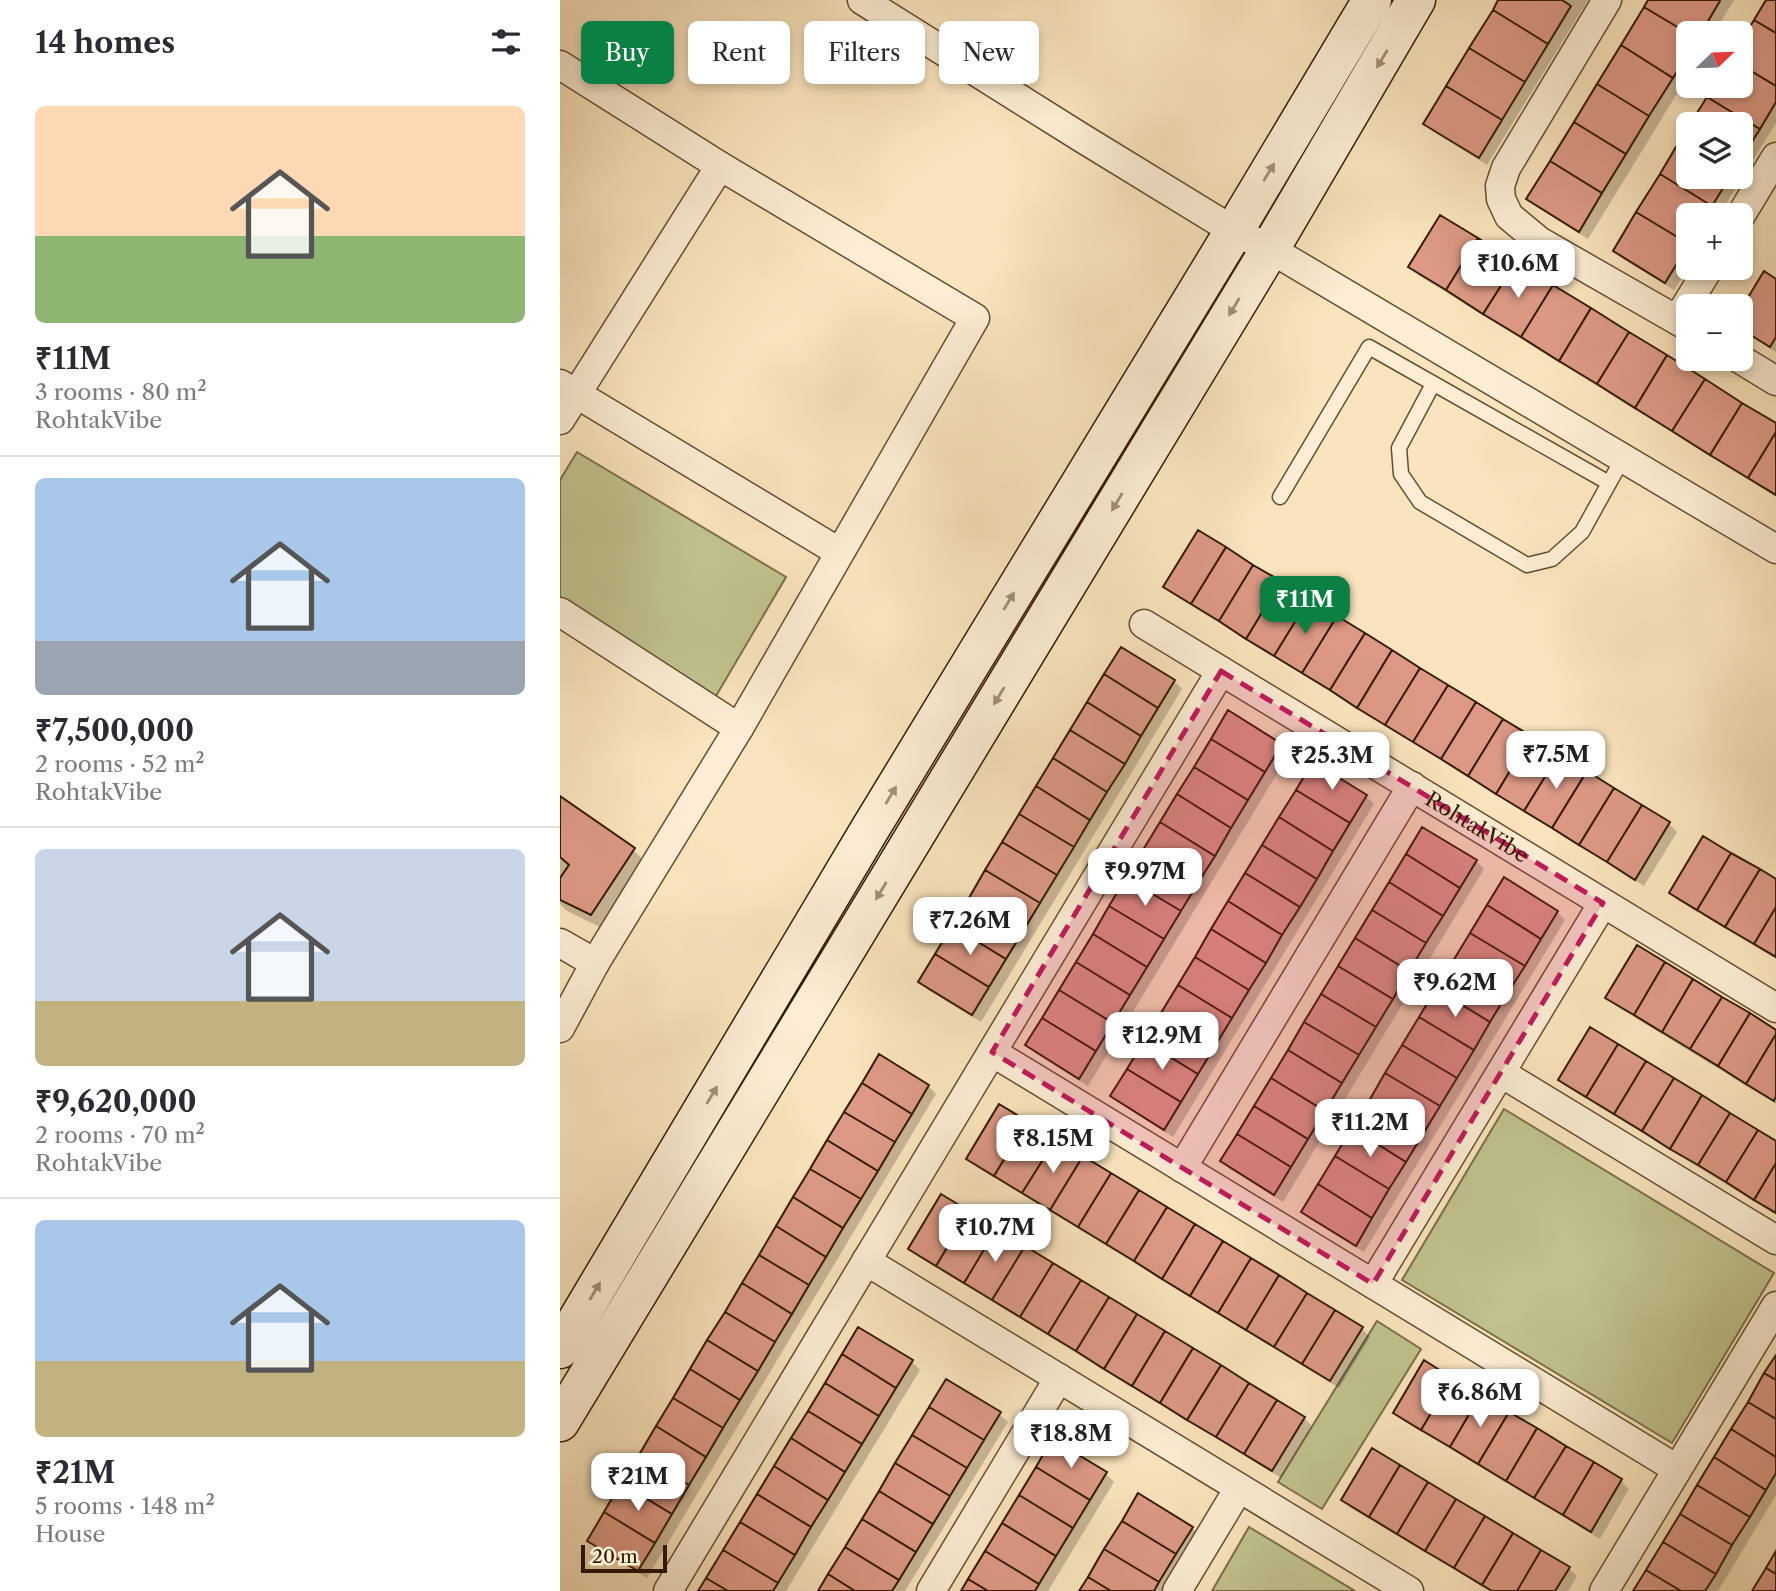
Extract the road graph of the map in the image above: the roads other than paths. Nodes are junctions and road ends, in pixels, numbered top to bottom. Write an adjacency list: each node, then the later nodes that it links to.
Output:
1 (862, 0): 9 (street)
2 (1372, 0): 9 (main road, one-way to 2)
3 (1416, 0): 10 (main road, one-way to 10)
4 (1607, 0): 11 (street)
5 (560, 65): 7 (street)
6 (1776, 157): 8 (street)
7 (720, 166): 15 (street); 21 (street)
8 (1748, 203)
9 (1234, 231): 10 (street); 39 (main road, one-way to 9)
10 (1270, 248): 17 (street); 41 (main road, one-way to 41)
11 (1676, 320)
12 (1753, 367): 13 (street)
13 (1776, 381)
14 (1433, 384): 18 (lane); 18 (lane); 19 (lane)
15 (568, 389): 16 (street); 21 (street)
16 (560, 420)
17 (1623, 458): 18 (lane); 20 (street)
18 (1609, 483)
19 (1280, 497)
20 (1776, 548)
21 (839, 552): 25 (street)
22 (560, 612): 25 (street)
23 (1144, 624): 24 (street, RohtakVibe)
24 (1222, 671): 26 (street, RohtakVibe); 32 (street)
25 (738, 728): 29 (street)
26 (1412, 786): 27 (street, RohtakVibe); 34 (street)
27 (1603, 903): 30 (street, RohtakVibe); 33 (street)
28 (560, 943): 29 (street)
29 (594, 963): 31 (street)
30 (1776, 1008)
31 (560, 1028)
32 (992, 1052): 34 (street); 36 (street)
33 (1501, 1073): 35 (street); 37 (street)
34 (1182, 1168): 37 (street)
35 (1776, 1240)
36 (866, 1261): 40 (street); 44 (street)
37 (1373, 1284): 42 (street)
38 (1776, 1307): 42 (street)
39 (560, 1349)
40 (1059, 1378): 43 (street); 45 (street)
41 (560, 1422)
42 (1677, 1469): 48 (street)
43 (1239, 1488): 46 (street); 47 (street)
44 (668, 1591)
45 (931, 1591)
46 (1177, 1591)
47 (1409, 1591)
48 (1604, 1591)

